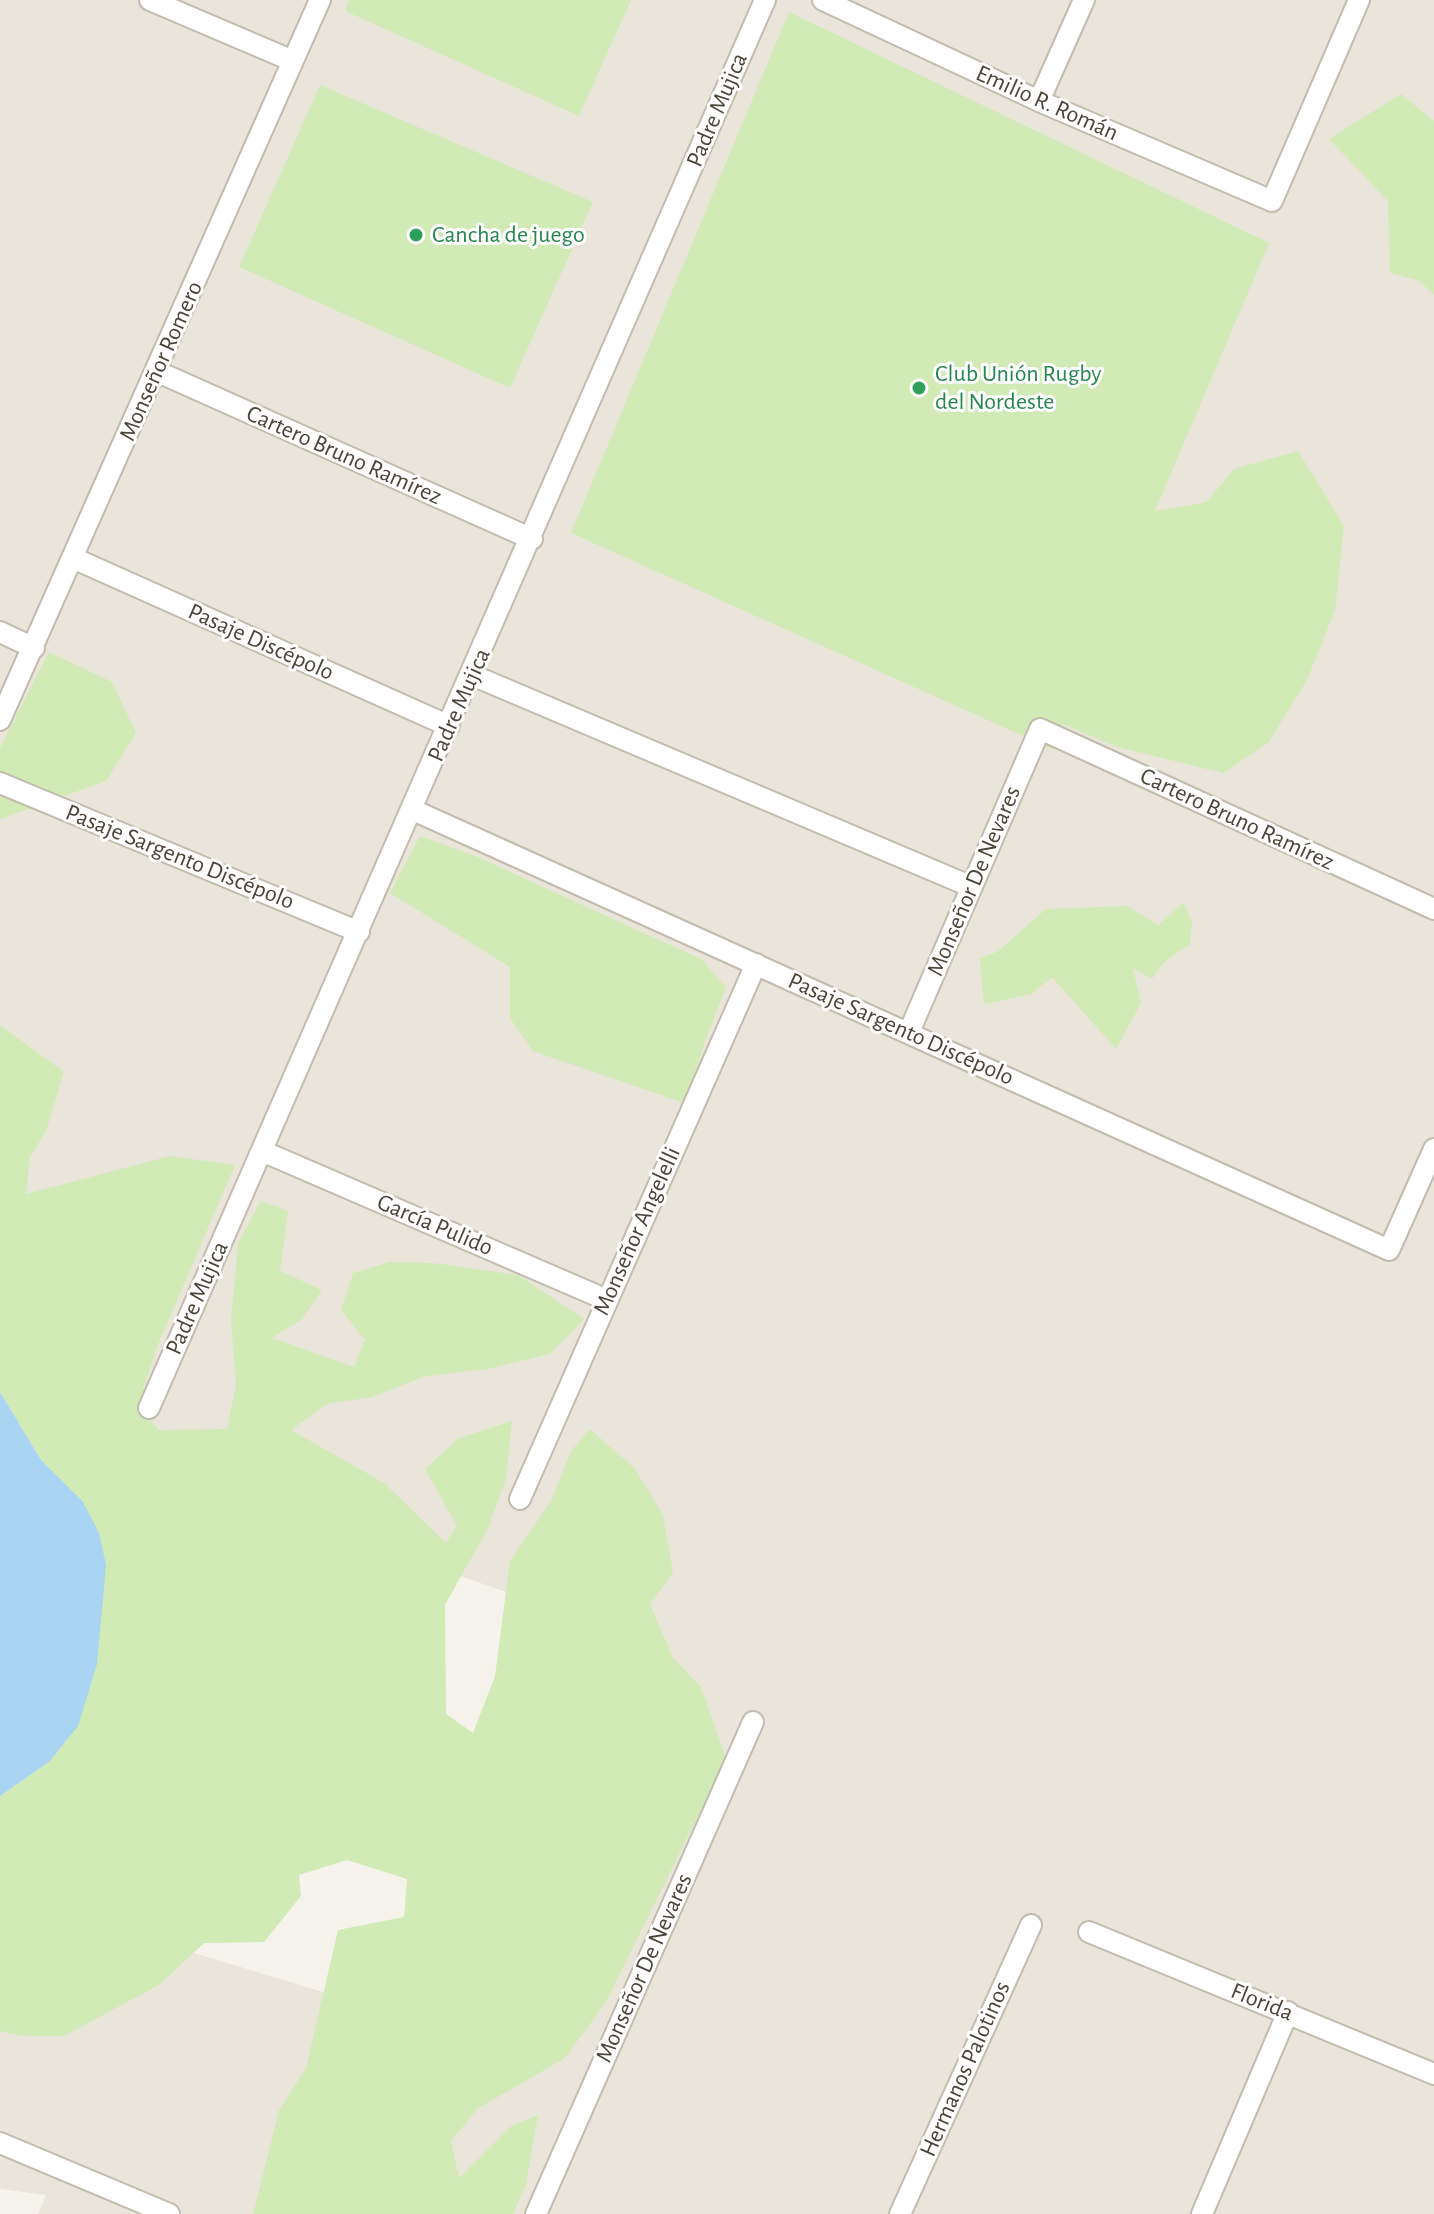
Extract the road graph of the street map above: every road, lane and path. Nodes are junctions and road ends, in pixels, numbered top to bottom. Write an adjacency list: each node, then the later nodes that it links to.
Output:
1 (150, 0): 7 (street)
2 (320, 0): 7 (street, Monseñor Romero)
3 (765, 0): 10 (street, Padre Mujica)
4 (823, 0): 8 (street, Emilio R. Román)
5 (1084, 0): 8 (street)
6 (1359, 0): 8 (street, Emilio R. Román)
7 (293, 61): 9 (street, Monseñor Romero)
8 (1039, 101)
9 (156, 371): 10 (street, Cartero Bruno Ramírez); 11 (street, Monseñor Romero)
10 (532, 539): 14 (street, Padre Mujica)
11 (73, 558): 13 (street, Monseñor Romero); 16 (street, Pasaje Discépolo)
12 (0, 632): 13 (street)
13 (34, 648): 15 (street, Monseñor Romero)
14 (472, 675): 16 (street, Padre Mujica); 20 (street)
15 (0, 720)
16 (449, 726): 19 (street, Padre Mujica)
17 (1040, 729): 20 (street, Monseñor De Nevares); 21 (street, Cartero Bruno Ramírez)
18 (0, 783): 22 (street, Pasaje Sargento Discépolo)
19 (413, 810): 22 (street, Padre Mujica); 23 (street, Pasaje Sargento Discépolo)
20 (972, 887): 24 (street, Monseñor De Nevares)
21 (1434, 909)
22 (359, 932): 26 (street, Padre Mujica)
23 (756, 964): 24 (street, Pasaje Sargento Discépolo); 27 (street, Monseñor Angelelli)
24 (909, 1032): 25 (street, Pasaje Sargento Discépolo)
25 (1434, 1149)
26 (262, 1151): 27 (street, García Pulido); 28 (street, Padre Mujica)
27 (607, 1300): 29 (street, Monseñor Angelelli)
28 (149, 1408)
29 (520, 1499)
30 (753, 1722): 37 (street, Monseñor De Nevares)
31 (1031, 1925): 38 (street, Hermanos Palotinos)
32 (1089, 1932): 33 (street, Florida)
33 (1288, 2012): 34 (street, Florida); 39 (street)
34 (1434, 2074)
35 (0, 2143): 36 (street)
36 (169, 2214)
37 (536, 2214)
38 (900, 2214)
39 (1202, 2214)

